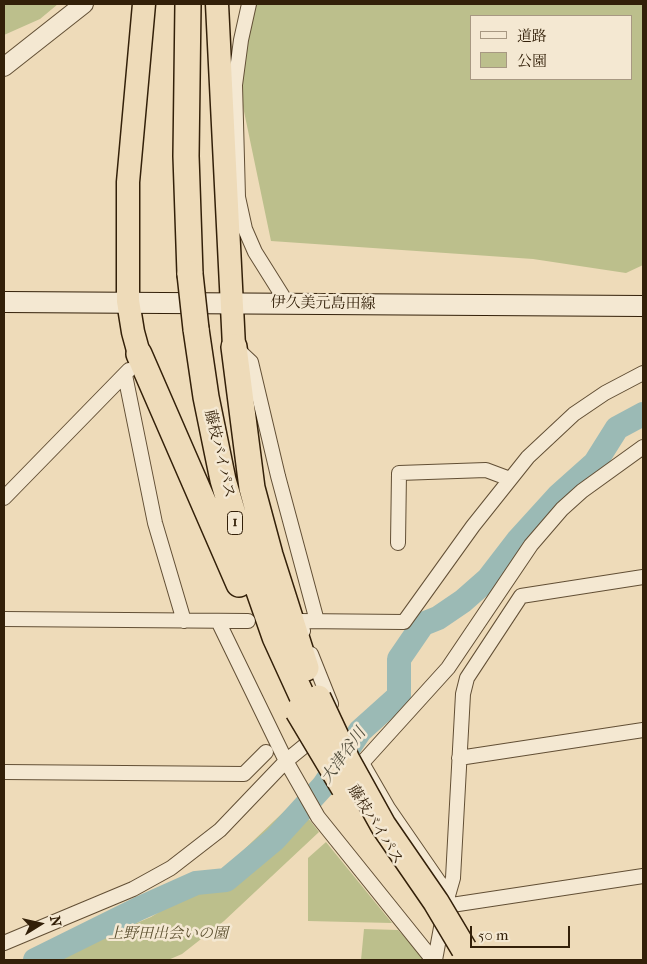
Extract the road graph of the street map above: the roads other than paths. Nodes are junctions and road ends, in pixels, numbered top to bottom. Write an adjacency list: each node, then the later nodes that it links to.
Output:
1 (84, 4): 6 (street)
2 (144, 4): 7 (highway, 1)
3 (188, 4): 26 (highway, 藤枝バイパス / 1, bridge)
4 (217, 4): 9 (highway, 1)
5 (249, 4): 10 (street)
6 (4, 66)
7 (128, 301): 8 (main road, 伊久美元島田線); 9 (main road, 伊久美元島田線); 13 (highway, 1)
8 (4, 302)
9 (230, 303): 10 (main road, 伊久美元島田線); 12 (highway, 1)
10 (287, 303): 11 (main road, 伊久美元島田線)
11 (643, 306)
12 (234, 347): 25 (street); 26 (highway, 1)
13 (139, 354): 15 (street); 26 (highway, 1)
14 (643, 373): 17 (street)
15 (125, 375): 18 (street); 22 (street)
16 (643, 447): 33 (street)
17 (510, 479): 19 (street); 25 (street)
18 (4, 498)
19 (398, 543)
20 (643, 577): 29 (street)
21 (4, 619): 22 (street)
22 (184, 620): 23 (street)
23 (218, 621): 24 (street); 30 (street)
24 (248, 621)
25 (317, 621): 30 (street)
26 (308, 705): 37 (highway, 1, bridge); 37 (highway, 藤枝バイパス / 1, bridge)
27 (643, 730): 29 (street)
28 (266, 752): 31 (street)
29 (458, 758): 33 (street)
30 (287, 763): 35 (street); 38 (street)
31 (4, 772)
32 (643, 876): 33 (street)
33 (447, 900): 38 (street)
34 (4, 932): 35 (street)
35 (21, 936): 36 (street)
36 (4, 943)
37 (469, 955)
38 (434, 960)

